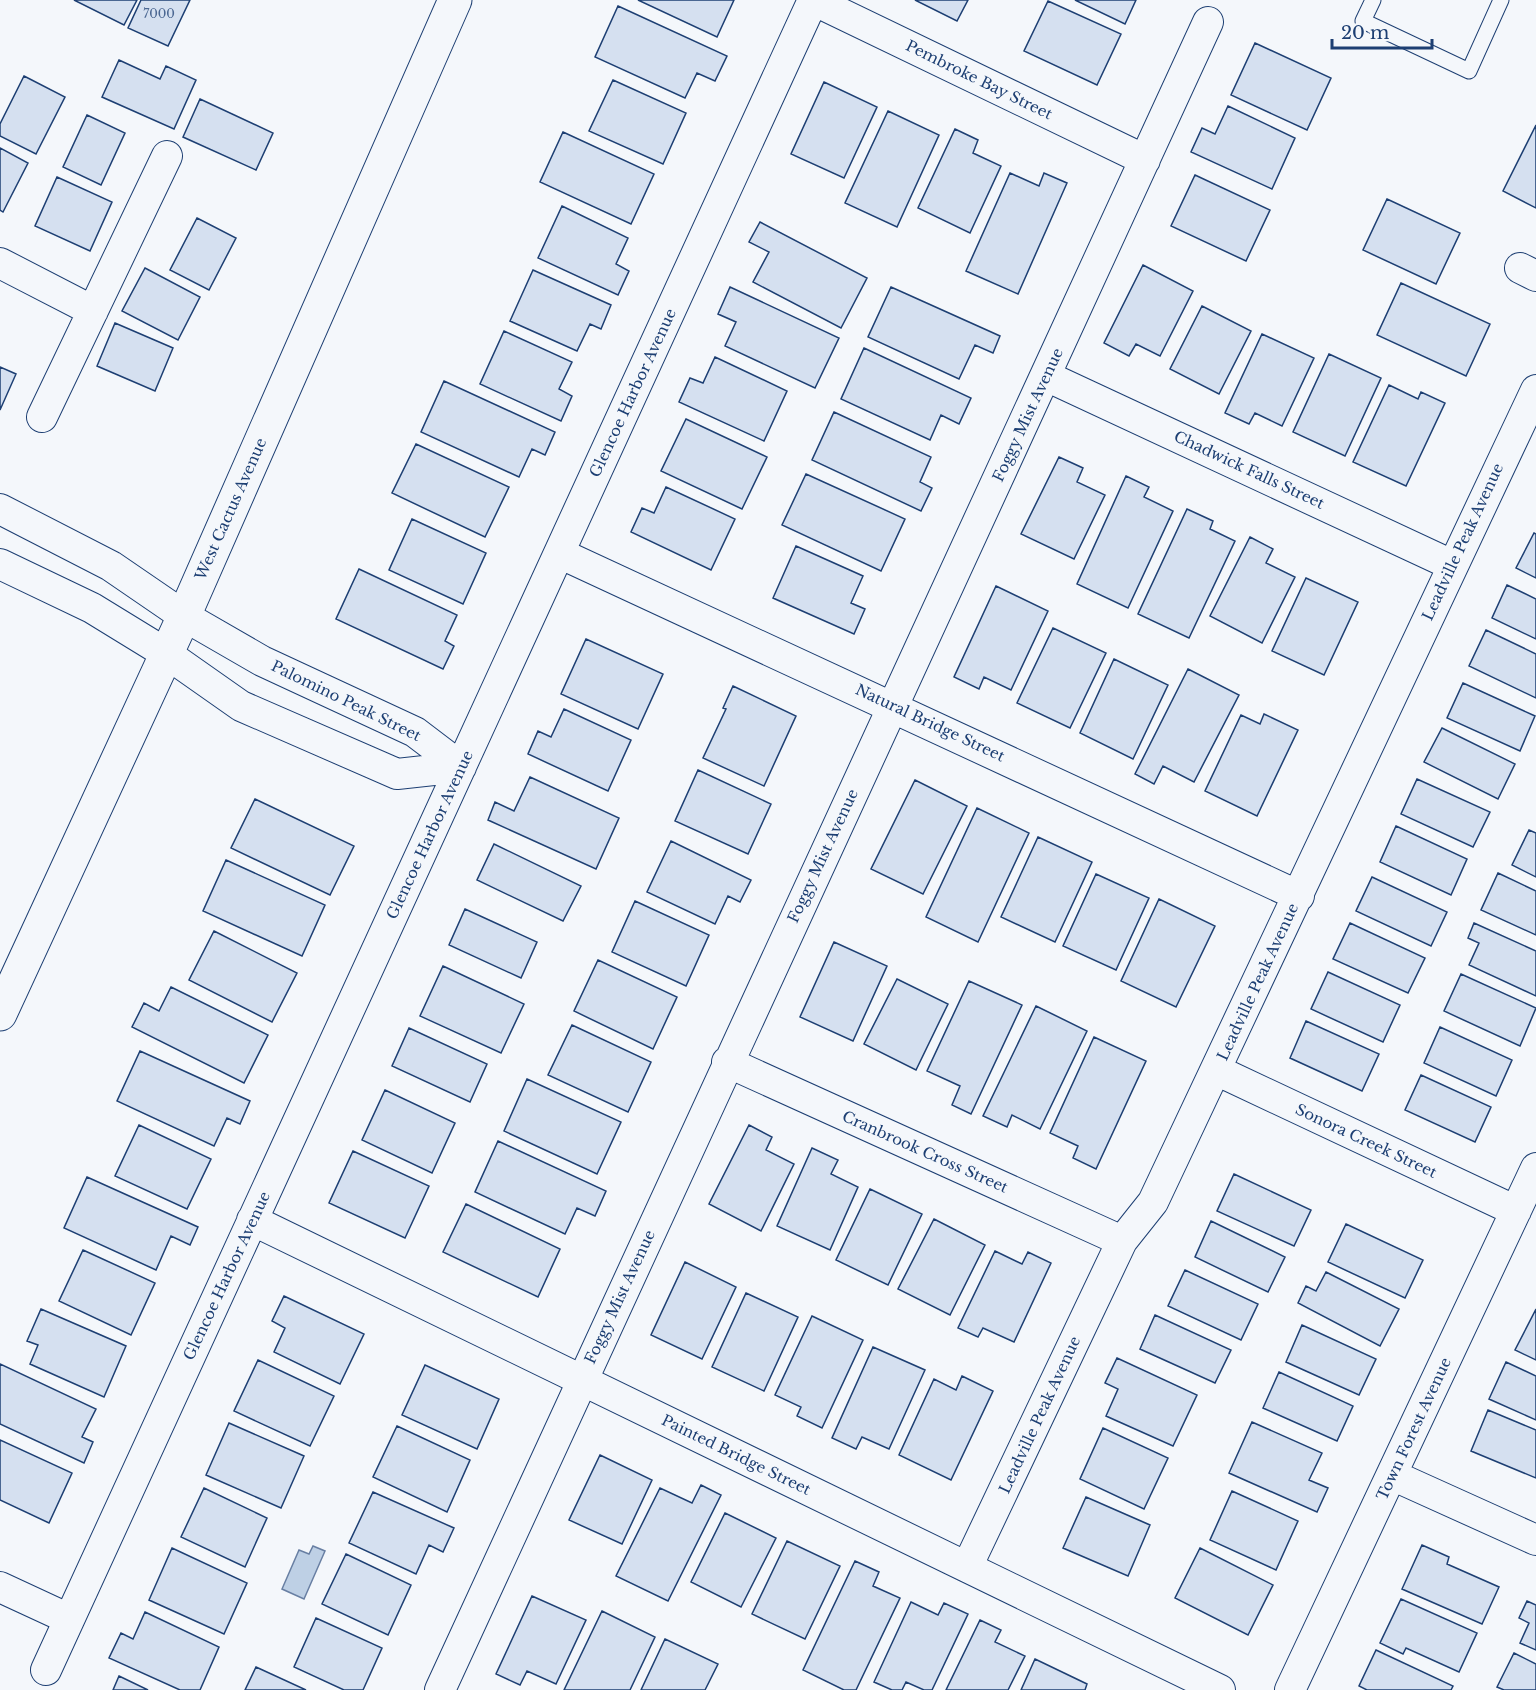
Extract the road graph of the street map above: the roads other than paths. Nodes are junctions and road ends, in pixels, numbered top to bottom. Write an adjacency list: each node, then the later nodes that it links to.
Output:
1 (455, 0): 17 (main road, West Cactus Avenue)
2 (813, 0): 7 (street, Pembroke Bay Street); 14 (street, Glencoe Harbor Avenue)
3 (1373, 0): 4 (lane)
4 (1501, 0)
5 (1208, 22): 7 (street, Foggy Mist Avenue)
6 (167, 156): 9 (street)
7 (1145, 160): 10 (street, Foggy Mist Avenue)
8 (0, 263): 9 (street)
9 (93, 311): 12 (street)
10 (1046, 376): 16 (street, Chadwick Falls Street); 19 (street, Foggy Mist Avenue)
11 (1536, 390): 16 (street, Leadville Peak Avenue)
12 (42, 417)
13 (0, 509): 17 (street, Palomino Peak Street)
14 (559, 553): 19 (street, Natural Bridge Street); 20 (street, Glencoe Harbor Avenue)
15 (0, 564): 18 (street)
16 (1452, 564): 21 (street, Leadville Peak Avenue)
17 (184, 616): 18 (main road, West Cactus Avenue); 20 (street, Palomino Peak Street)
18 (167, 654): 20 (street); 22 (main road, West Cactus Avenue)
19 (893, 706): 21 (street, Natural Bridge Street); 23 (street, Foggy Mist Avenue)
20 (461, 767): 27 (street, Glencoe Harbor Avenue)
21 (1299, 896): 24 (street, Leadville Peak Avenue)
22 (0, 1014)
23 (727, 1062): 28 (street, Cranbrook Cross Street); 29 (street, Foggy Mist Avenue)
24 (1216, 1070): 26 (street, Sonora Creek Street); 28 (street, Leadville Peak Avenue)
25 (1536, 1168): 26 (street, Town Forest Avenue)
26 (1516, 1211): 30 (street, Town Forest Avenue)
27 (252, 1220): 29 (street, Painted Bridge Street); 34 (street, Glencoe Harbor Avenue)
28 (1122, 1241): 32 (street, Leadville Peak Avenue)
29 (582, 1380): 32 (street, Painted Bridge Street); 36 (street, Foggy Mist Avenue)
30 (1392, 1475): 31 (street); 38 (street, Town Forest Avenue)
31 (1536, 1540)
32 (967, 1567): 37 (street, Painted Bridge Street)
33 (0, 1587): 34 (street)
34 (69, 1619): 35 (street, Glencoe Harbor Avenue)
35 (46, 1670)
36 (440, 1690)
37 (1220, 1690)
38 (1290, 1690)

